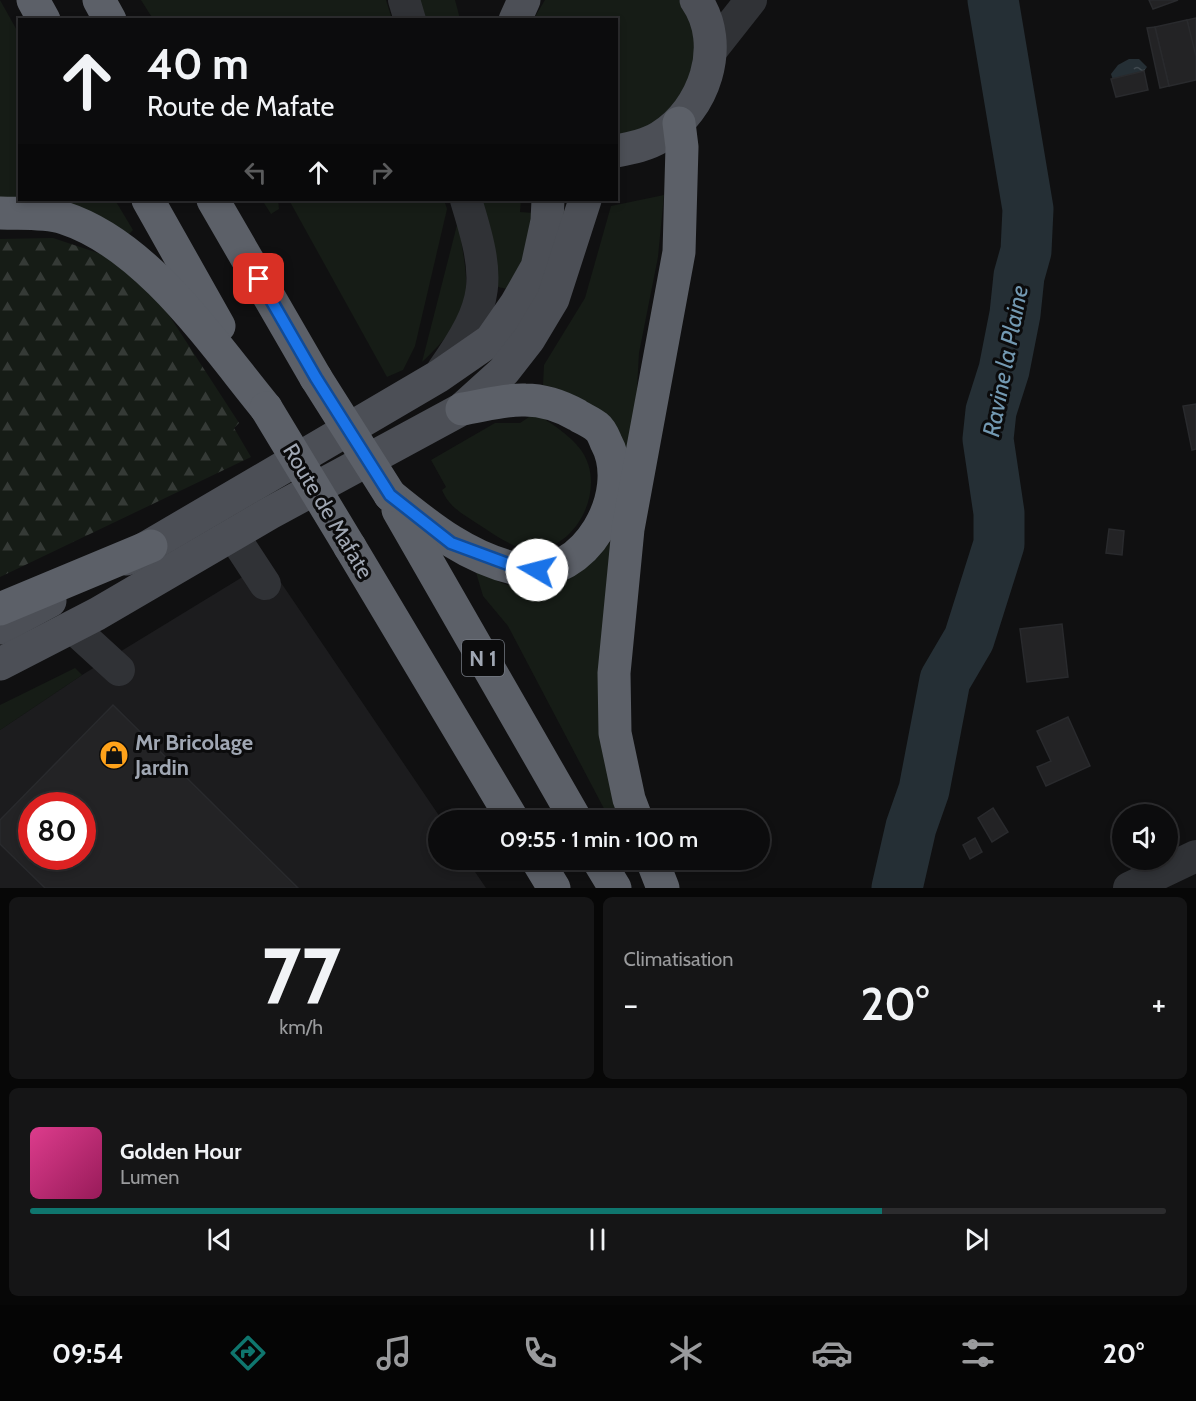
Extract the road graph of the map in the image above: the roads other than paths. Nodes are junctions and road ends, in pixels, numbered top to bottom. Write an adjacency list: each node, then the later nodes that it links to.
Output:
1 (33, 0): 7 (highway)
2 (99, 0): 8 (highway)
3 (404, 0): 9 (street)
4 (696, 0): 10 (main road)
5 (739, 0): 10 (street)
6 (751, 0): 10 (street)
7 (43, 18)
8 (109, 18)
9 (409, 18)
10 (710, 52): 11 (main road)
11 (679, 123): 12 (main road); 33 (highway)
12 (618, 151)
13 (149, 201): 20 (highway, Route de Mafate / N 1)
14 (214, 201): 22 (highway, N 1, bridge)
15 (466, 201): 19 (street)
16 (548, 201): 19 (main road)
17 (585, 201): 21 (main road)
18 (0, 213): 20 (highway)
19 (439, 376): 24 (main road)
20 (266, 408): 31 (highway, Route de Mafate / N 1, bridge)
21 (462, 409): 22 (highway); 23 (main road)
22 (390, 495): 32 (highway, N 1)
23 (233, 534): 25 (street); 27 (main road)
24 (151, 546): 26 (highway); 28 (main road)
25 (265, 584)
26 (0, 609)
27 (72, 627): 29 (main road); 30 (street)
28 (0, 628)
29 (0, 664)
30 (119, 670)
31 (507, 810)
32 (570, 810)
33 (633, 810)
34 (1196, 856): 41 (street)
35 (543, 870): 38 (highway)
36 (604, 870): 39 (highway)
37 (656, 870): 40 (highway)
38 (554, 888)
39 (615, 888)
40 (663, 888)
41 (1129, 888)

